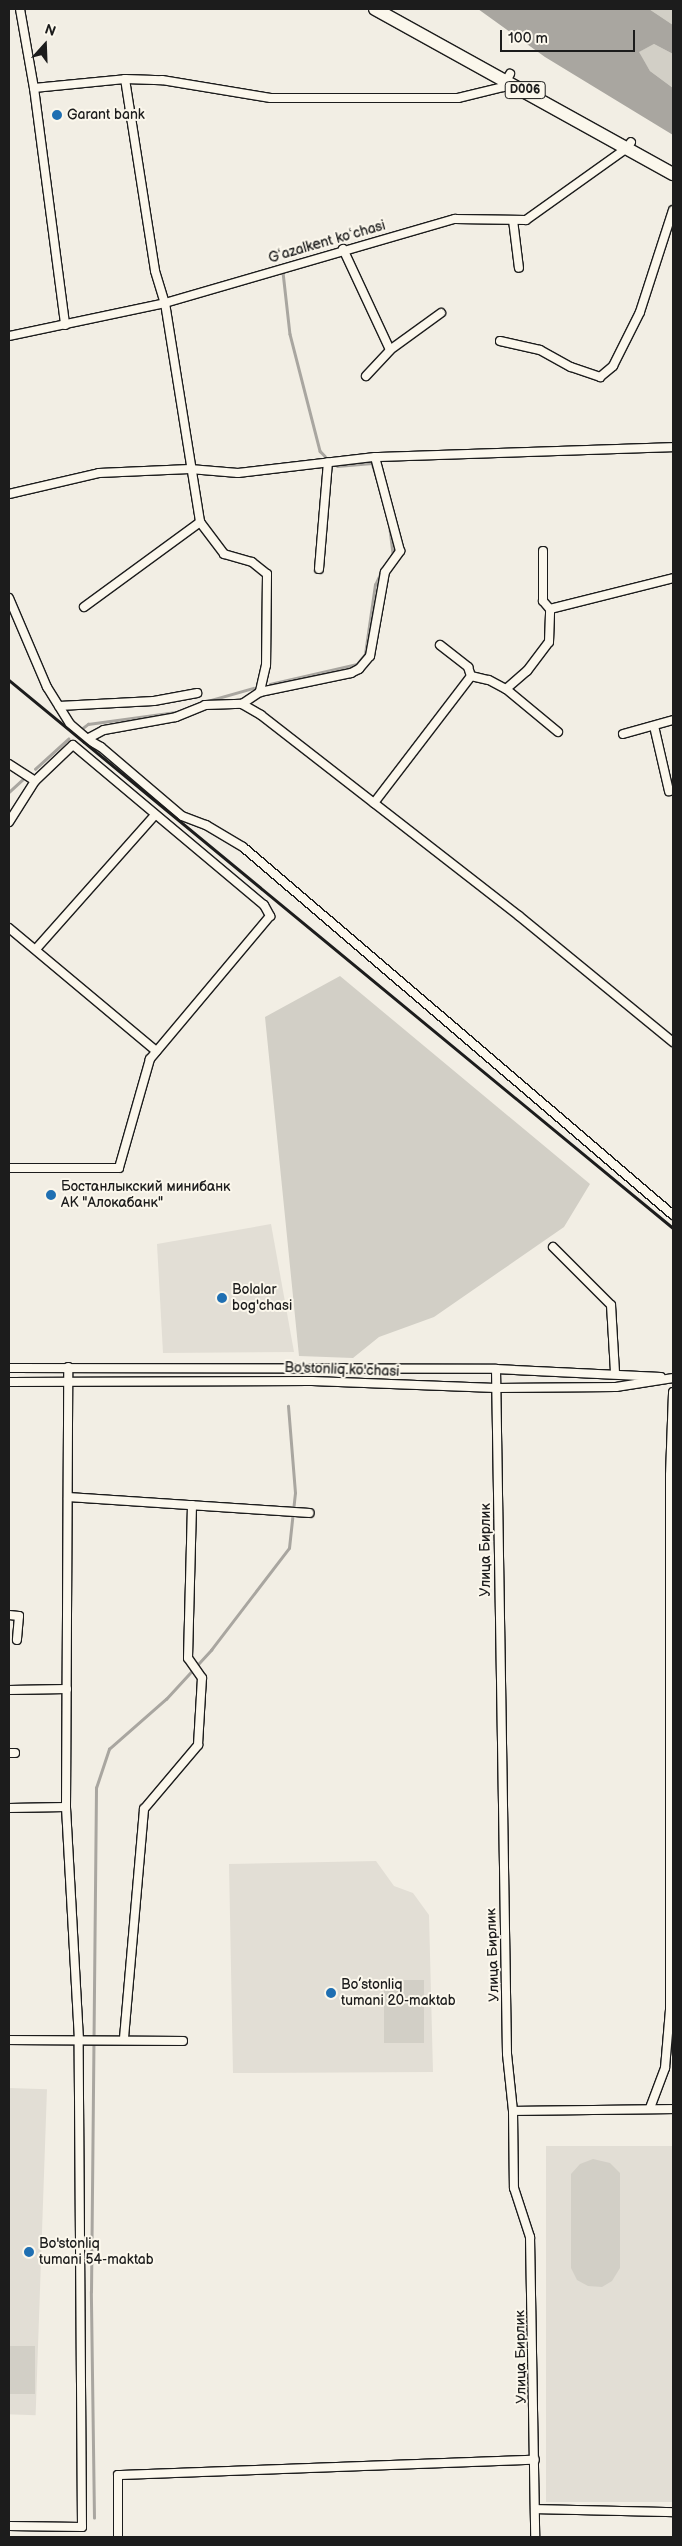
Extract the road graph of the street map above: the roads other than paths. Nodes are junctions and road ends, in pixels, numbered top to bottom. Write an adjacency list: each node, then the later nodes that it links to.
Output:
1 (20, 9): 6 (street)
2 (375, 9): 4 (main road, D006)
3 (388, 9): 4 (main road, D006)
4 (508, 77): 5 (street); 7 (main road, D006)
5 (125, 79): 6 (street); 14 (street)
6 (34, 88): 16 (street)
7 (629, 145): 8 (main road, D006); 9 (main road, D006); 11 (street, Gʻazalkent koʻchasi)
8 (673, 166)
9 (673, 174)
10 (673, 210): 18 (street)
11 (513, 220): 12 (street, Gʻazalkent koʻchasi); 13 (street)
12 (343, 249): 14 (street, Gʻazalkent koʻchasi); 19 (street)
13 (519, 268)
14 (165, 303): 16 (street, Gʻazalkent koʻchasi); 24 (street)
15 (441, 313): 19 (street)
16 (65, 325): 17 (street, Gʻazalkent koʻchasi)
17 (9, 336)
18 (500, 341)
19 (390, 350): 20 (street)
20 (366, 376)
21 (673, 446): 22 (street)
22 (375, 458): 23 (street); 36 (street)
23 (328, 462): 24 (street); 28 (street)
24 (190, 469): 25 (street); 26 (street)
25 (9, 494)
26 (200, 522): 31 (street); 36 (street)
27 (543, 551): 32 (street)
28 (319, 570)
29 (673, 578): 32 (street)
30 (9, 598): 39 (street)
31 (84, 607)
32 (550, 609): 35 (street)
33 (440, 645): 34 (street)
34 (471, 676): 35 (street); 48 (street)
35 (506, 689): 42 (street)
36 (260, 692): 38 (street)
37 (197, 693): 39 (street)
38 (242, 704): 44 (street); 48 (street)
39 (59, 706): 44 (street)
40 (673, 720): 41 (street)
41 (654, 726): 43 (street); 47 (street)
42 (558, 732)
43 (623, 734)
44 (86, 739): 56 (street)
45 (9, 764): 46 (street)
46 (35, 781): 49 (street); 50 (street)
47 (669, 791)
48 (374, 804): 53 (street)
49 (155, 814): 52 (street); 54 (street)
50 (9, 822)
51 (9, 928): 52 (street)
52 (36, 949): 54 (street)
53 (673, 1042)
54 (156, 1051): 55 (street)
55 (9, 1168)
56 (673, 1216)
57 (553, 1248): 61 (street)
58 (68, 1367): 59 (street, Bo'stonliq ko'chasi); 60 (street, Bo'stonliq ko'chasi); 63 (street)
59 (9, 1368)
60 (496, 1369): 61 (street, Bo'stonliq ko'chasi); 65 (street, Улица Бирлик)
61 (615, 1373): 62 (street, Bo'stonliq ko'chasi)
62 (673, 1378): 65 (street, Bo'stonliq ko'chasi)
63 (67, 1381): 64 (street, Bo'stonliq ko'chasi); 65 (street, Bo'stonliq ko'chasi); 67 (street)
64 (9, 1382)
65 (496, 1388): 83 (street, Улица Бирлик)
66 (673, 1392): 75 (street)
67 (68, 1497): 68 (street); 72 (street)
68 (192, 1505): 69 (street); 77 (street)
69 (306, 1512)
70 (9, 1616): 71 (street)
71 (17, 1640)
72 (67, 1689): 73 (street); 74 (street)
73 (9, 1690)
74 (66, 1807): 76 (street); 79 (street)
75 (673, 1807): 81 (street)
76 (9, 1808)
77 (124, 2038): 79 (street); 80 (street)
78 (9, 2040): 79 (street)
79 (81, 2040): 87 (street)
80 (183, 2041)
81 (650, 2108): 82 (street); 83 (street)
82 (673, 2109)
83 (513, 2111): 84 (street, Улица Бирлик)
84 (535, 2460): 85 (street, Улица Бирлик); 88 (street)
85 (536, 2510): 86 (street); 89 (street, Улица Бирлик)
86 (673, 2512)
87 (9, 2526)
88 (118, 2537)
89 (535, 2537)

